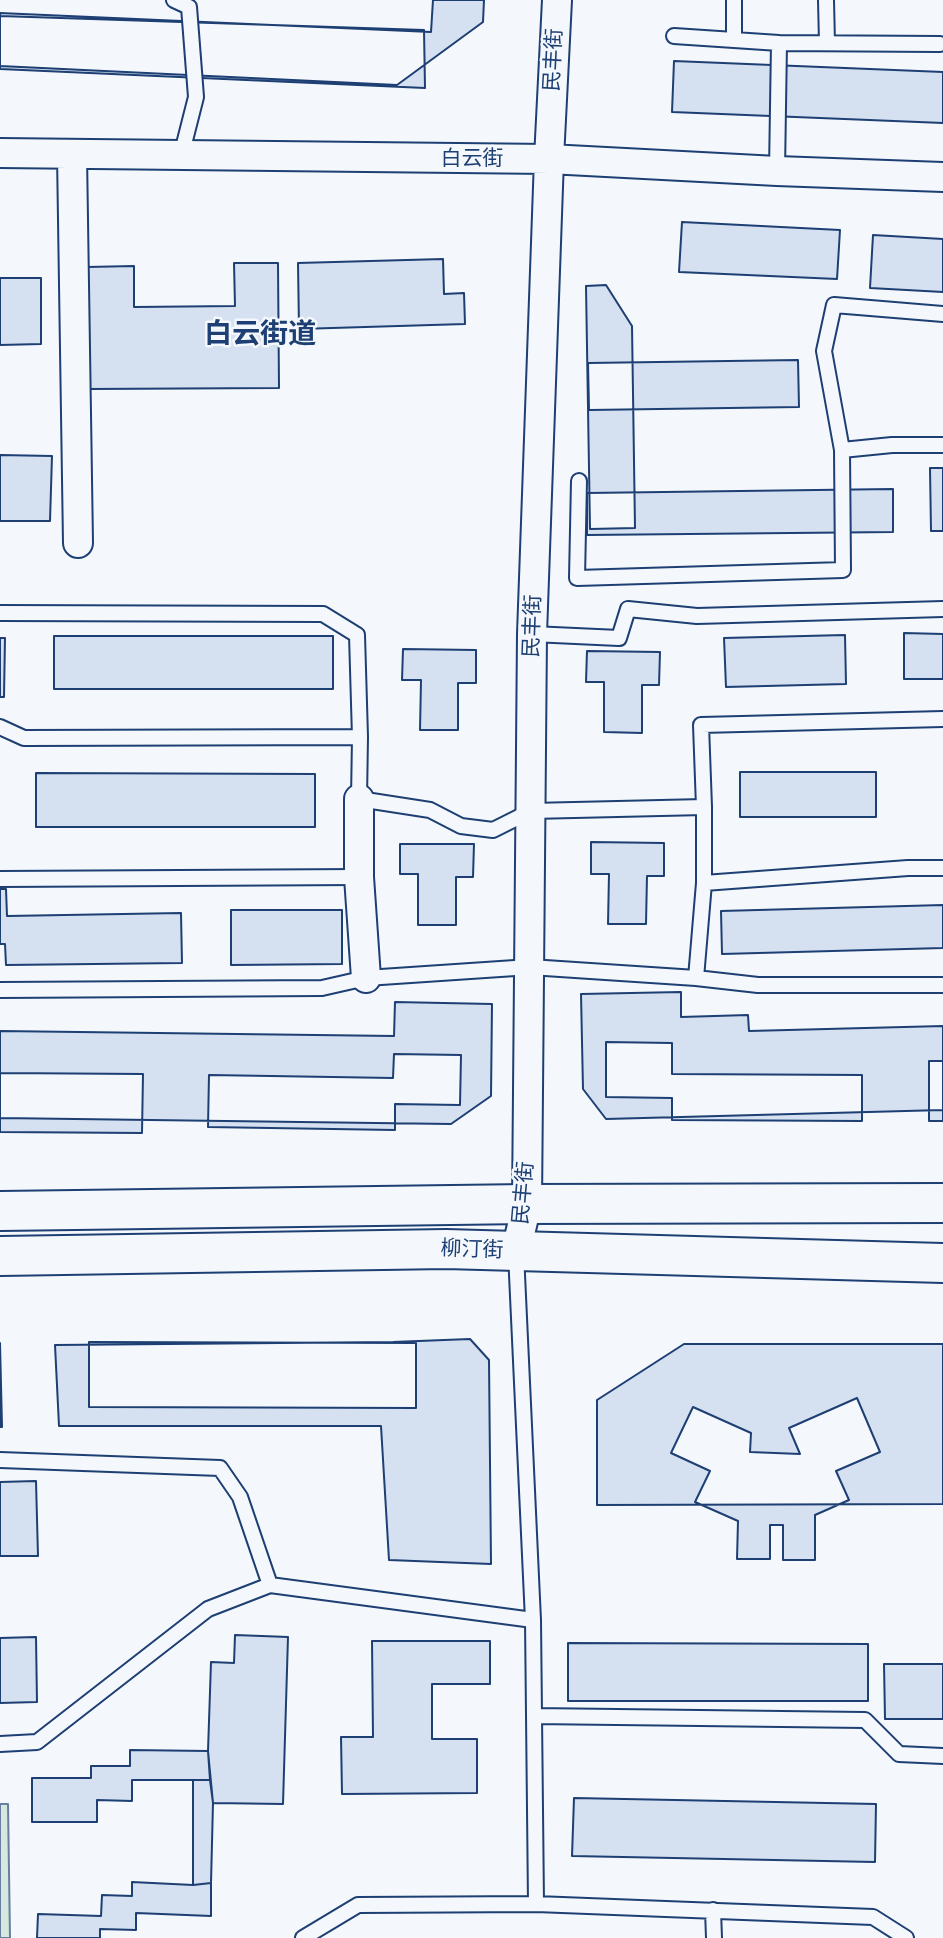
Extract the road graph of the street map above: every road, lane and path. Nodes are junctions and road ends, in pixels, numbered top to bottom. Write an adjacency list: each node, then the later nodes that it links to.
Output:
1 (174, 0): 5 (lane)
2 (557, 0): 14 (street, 民丰街)
3 (734, 0): 7 (lane)
4 (826, 0): 9 (lane)
5 (194, 4): 13 (lane)
6 (674, 36): 7 (lane)
7 (734, 38): 8 (lane)
8 (779, 43): 9 (lane); 15 (lane)
9 (827, 43): 10 (lane)
10 (940, 44)
11 (0, 153): 12 (street, 白云街)
12 (72, 155): 13 (street, 白云街); 21 (street)
13 (181, 156): 14 (street, 白云街)
14 (549, 159): 15 (street, 白云街); 24 (street, 民丰街)
15 (777, 171): 16 (street, 白云街)
16 (943, 177)
17 (943, 314): 19 (lane)
18 (943, 445): 19 (lane)
19 (842, 450): 20 (lane)
20 (579, 481)
21 (78, 543)
22 (943, 609): 24 (lane)
23 (0, 613): 27 (lane)
24 (532, 634): 30 (street, 民丰街)
25 (943, 719): 29 (lane)
26 (0, 727): 27 (lane)
27 (360, 737): 28 (lane)
28 (359, 799): 30 (lane); 32 (street)
29 (704, 807): 30 (lane); 34 (lane)
30 (531, 811): 35 (street, 民丰街)
31 (943, 868): 34 (lane)
32 (359, 877): 33 (lane); 36 (street)
33 (0, 879)
34 (704, 883): 37 (lane)
35 (530, 967): 36 (lane); 37 (lane); 41 (street, 民丰街)
36 (366, 978): 39 (lane)
37 (696, 978): 38 (lane)
38 (943, 985)
39 (0, 990)
40 (943, 1203): 41 (main road, 柳汀街)
41 (527, 1204): 42 (main road, 柳汀街); 43 (street, 民丰街)
42 (0, 1211)
43 (516, 1251): 44 (main road, 柳汀街); 45 (main road, 柳汀街); 48 (lane)
44 (0, 1256)
45 (943, 1263)
46 (0, 1460): 47 (lane)
47 (270, 1585): 48 (lane); 50 (lane)
48 (533, 1620): 49 (lane)
49 (534, 1716): 51 (lane); 52 (lane)
50 (0, 1744)
51 (943, 1756)
52 (536, 1904): 53 (lane); 54 (lane)
53 (713, 1910): 55 (lane); 56 (lane)
54 (303, 1938)
55 (714, 1938)
56 (906, 1938)

